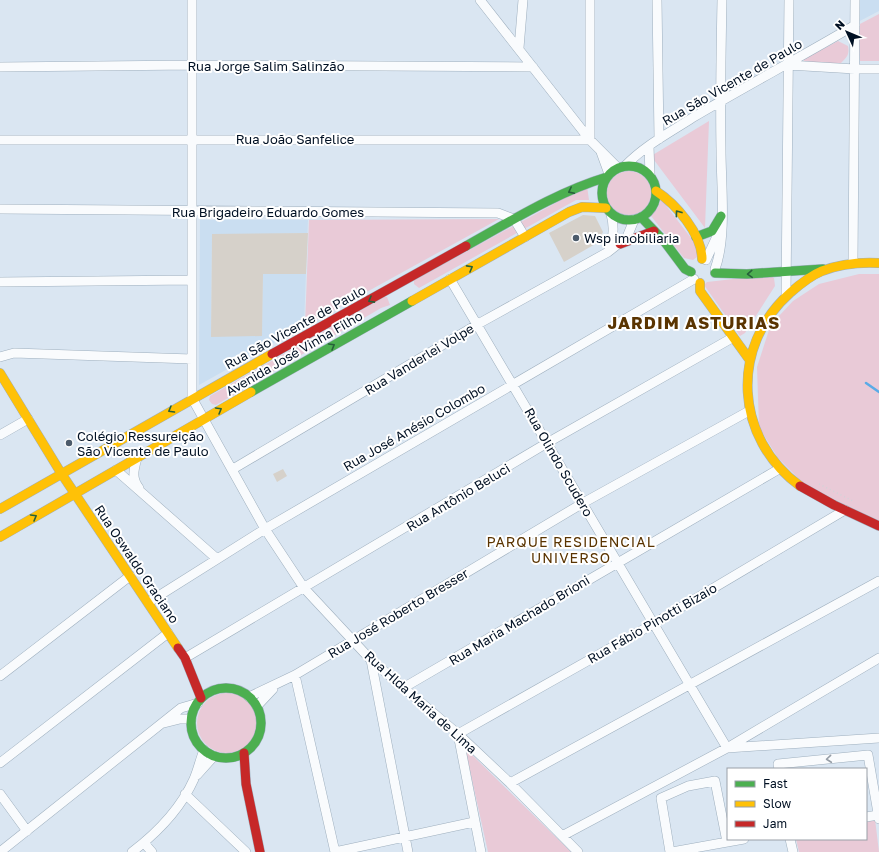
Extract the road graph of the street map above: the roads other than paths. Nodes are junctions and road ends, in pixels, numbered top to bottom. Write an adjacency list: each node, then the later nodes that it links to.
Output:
1 (192, 0): 11 (street)
2 (480, 0): 10 (street)
3 (523, 0): 10 (street)
4 (590, 0): 21 (street)
5 (657, 0): 19 (street)
6 (722, 0): 17 (street)
7 (789, 0): 12 (street)
8 (855, 0): 9 (street)
9 (855, 26): 12 (street, Rua São Vicente de Paulo); 16 (street)
10 (519, 48): 14 (street)
11 (192, 65): 13 (street, Rua Jorge Salim Salinzão); 14 (street, Rua Jorge Salim Salinzão); 18 (street)
12 (788, 65): 16 (street); 17 (street, Rua São Vicente de Paulo); 45 (street)
13 (0, 67)
14 (533, 67): 21 (street)
15 (879, 69): 16 (street)
16 (855, 70): 41 (street)
17 (720, 101): 19 (street, Rua São Vicente de Paulo); 31 (street)
18 (192, 139): 20 (street, Rua João Sanfelice); 21 (street, Rua João Sanfelice); 30 (street)
19 (659, 139): 22 (street, Rua São Vicente de Paulo)
20 (0, 140)
21 (590, 140): 23 (street)
22 (649, 146): 24 (street, Rua São Vicente de Paulo); 26 (street)
23 (601, 151): 24 (street); 25 (street)
24 (622, 167): 25 (street); 26 (street)
25 (608, 175): 29 (street); 33 (street, Rua São Vicente de Paulo, one-way to 33)
26 (650, 175): 27 (street)
27 (656, 191): 32 (street); 37 (street, one-way to 27)
28 (0, 209): 30 (street, Rua Brigadeiro Eduardo Gomes)
29 (608, 211): 32 (street); 36 (street, Avenida José Vinha Filho); 39 (street)
30 (192, 212): 33 (street, Rua Brigadeiro Eduardo Gomes); 49 (street)
31 (722, 216): 34 (street); 37 (street)
32 (638, 219): 35 (street); 38 (street, Rua Vanderlei Volpe)
33 (514, 220): 36 (street); 52 (street, Rua São Vicente de Paulo)
34 (721, 228): 40 (street); 44 (street)
35 (654, 231): 38 (street); 47 (street)
36 (525, 237): 48 (street, Avenida José Vinha Filho, one-way to 36)
37 (696, 237): 40 (street)
38 (620, 244): 39 (street, Rua Vanderlei Volpe)
39 (608, 252): 55 (street, Rua Vanderlei Volpe)
40 (704, 260): 44 (street); 47 (street)
41 (853, 263): 42 (street); 43 (street)
42 (879, 263)
43 (826, 269): 45 (street); 53 (street)
44 (714, 271): 46 (street, one-way to 44); 47 (street)
45 (786, 272): 46 (street); 51 (street)
46 (776, 273): 51 (street)
47 (695, 278): 56 (street); 61 (street, Rua José Anésio Colombo)
48 (450, 279): 52 (street, Avenida José Vinha Filho); 55 (street, Rua Olindo Scudero)
49 (192, 280): 50 (street); 58 (street)
50 (0, 282)
51 (786, 284): 53 (street)
52 (414, 287): 54 (street, Avenida José Vinha Filho); 54 (street, Rua São Vicente de Paulo)
53 (786, 294): 59 (street)
54 (397, 297): 62 (street, Rua São Vicente de Paulo, one-way to 62); 65 (street, Avenida José Vinha Filho, one-way to 54)
55 (478, 324): 61 (street, Rua Olindo Scudero); 69 (street, Rua Vanderlei Volpe)
56 (732, 338): 59 (street); 67 (street, Rua Antônio Beluci)
57 (0, 357): 58 (street)
58 (192, 359): 62 (street)
59 (749, 359): 63 (street)
60 (0, 373): 64 (street, Rua Oswaldo Graciano)
61 (514, 384): 67 (street, Rua Olindo Scudero); 79 (street, Rua José Anésio Colombo)
62 (192, 398): 65 (street, Rua Hlda Maria de Lima); 72 (street, Rua São Vicente de Paulo, one-way to 72)
63 (749, 411): 70 (street); 75 (street, Rua José Roberto Bresser)
64 (28, 419): 66 (street); 72 (street, Rua Oswaldo Graciano)
65 (203, 419): 68 (street, Avenida José Vinha Filho); 69 (street, Rua Hlda Maria de Lima)
66 (0, 436)
67 (547, 443): 75 (street, Rua Olindo Scudero); 85 (street, Rua Antônio Beluci)
68 (137, 458): 71 (street, Avenida José Vinha Filho); 74 (street)
69 (233, 469): 79 (street, Rua Hlda Maria de Lima)
70 (780, 469): 77 (street); 82 (street, Rua Maria Machado Brioni)
71 (116, 470): 73 (street, Avenida José Vinha Filho); 74 (street)
72 (61, 473): 73 (street, Rua Oswaldo Graciano); 76 (street, Rua São Vicente de Paulo)
73 (74, 493): 80 (street, Avenida José Vinha Filho, one-way to 73); 83 (street, Rua Oswaldo Graciano)
74 (143, 494): 81 (street)
75 (584, 503): 82 (street, Rua Olindo Scudero); 89 (street, Rua José Roberto Bresser)
76 (0, 509)
77 (845, 510): 78 (street); 87 (street, Rua Fábio Pinotti Bizaio)
78 (879, 526)
79 (265, 529): 81 (street, Rua José Anésio Colombo); 85 (street, Rua Hlda Maria de Lima)
80 (0, 537)
81 (216, 558): 86 (street, Rua José Anésio Colombo)
82 (617, 562): 87 (street, Rua Olindo Scudero); 98 (street, Rua Maria Machado Brioni)
83 (130, 576): 86 (street, Rua Oswaldo Graciano); 95 (street)
84 (879, 580): 97 (street)
85 (304, 588): 89 (street, Rua Hlda Maria de Lima); 90 (street, Rua Antônio Beluci)
86 (149, 602): 88 (street, Rua Oswaldo Graciano)
87 (653, 624): 97 (street, Rua Olindo Scudero); 105 (street, Rua Fábio Pinotti Bizaio)
88 (168, 633): 90 (street, Rua Oswaldo Graciano); 111 (street)
89 (353, 639): 92 (street, Rua Hlda Maria de Lima); 94 (street, Rua José Roberto Bresser)
90 (185, 658): 93 (street, Rua Oswaldo Graciano)
91 (879, 658): 107 (street)
92 (371, 660): 98 (street, Rua Hlda Maria de Lima); 124 (street)
93 (191, 669): 99 (street, Rua Oswaldo Graciano); 101 (street, Rua Oswaldo Graciano)
94 (295, 674): 96 (street, Rua José Roberto Bresser); 134 (street)
95 (0, 676)
96 (277, 685): 100 (street, Rua José Roberto Bresser); 102 (street, Rua José Roberto Bresser)
97 (690, 685): 107 (street, Rua Olindo Scudero); 115 (street)
98 (404, 688): 105 (street, Rua Hlda Maria de Lima)
99 (214, 690): 100 (street); 101 (street)
100 (249, 697): 102 (street)
101 (199, 701): 103 (street); 104 (street)
102 (257, 706): 109 (street)
103 (191, 719): 104 (street); 108 (street)
104 (162, 723): 122 (street)
105 (458, 734): 115 (street, Rua Hlda Maria de Lima); 121 (street)
106 (879, 738): 107 (street)
107 (727, 748): 123 (street)
108 (204, 750): 110 (street); 114 (street)
109 (244, 753): 112 (street); 116 (street)
110 (214, 756): 112 (street); 114 (street)
111 (0, 763)
112 (232, 764): 116 (street)
113 (778, 767): 120 (street, one-way to 113)
114 (194, 779): 118 (street)
115 (510, 783): 123 (street, Rua Hlda Maria de Lima)
116 (246, 784): 133 (street)
117 (0, 794): 122 (street)
118 (185, 794): 128 (street); 132 (street)
119 (867, 817): 120 (street)
120 (879, 817)
121 (474, 822): 124 (street); 136 (street)
122 (27, 831): 129 (street)
123 (562, 836): 137 (street, Rua Hlda Maria de Lima)
124 (405, 837): 134 (street); 135 (street)
125 (738, 840): 127 (street)
126 (790, 840): 139 (street)
127 (727, 842): 138 (street); 138 (street)
128 (144, 843): 130 (street); 131 (street)
129 (0, 852)
130 (132, 852)
131 (152, 852)
132 (246, 852)
133 (260, 852)
134 (335, 852)
135 (408, 852)
136 (481, 852)
137 (578, 852)
138 (671, 852)
139 (793, 852)

